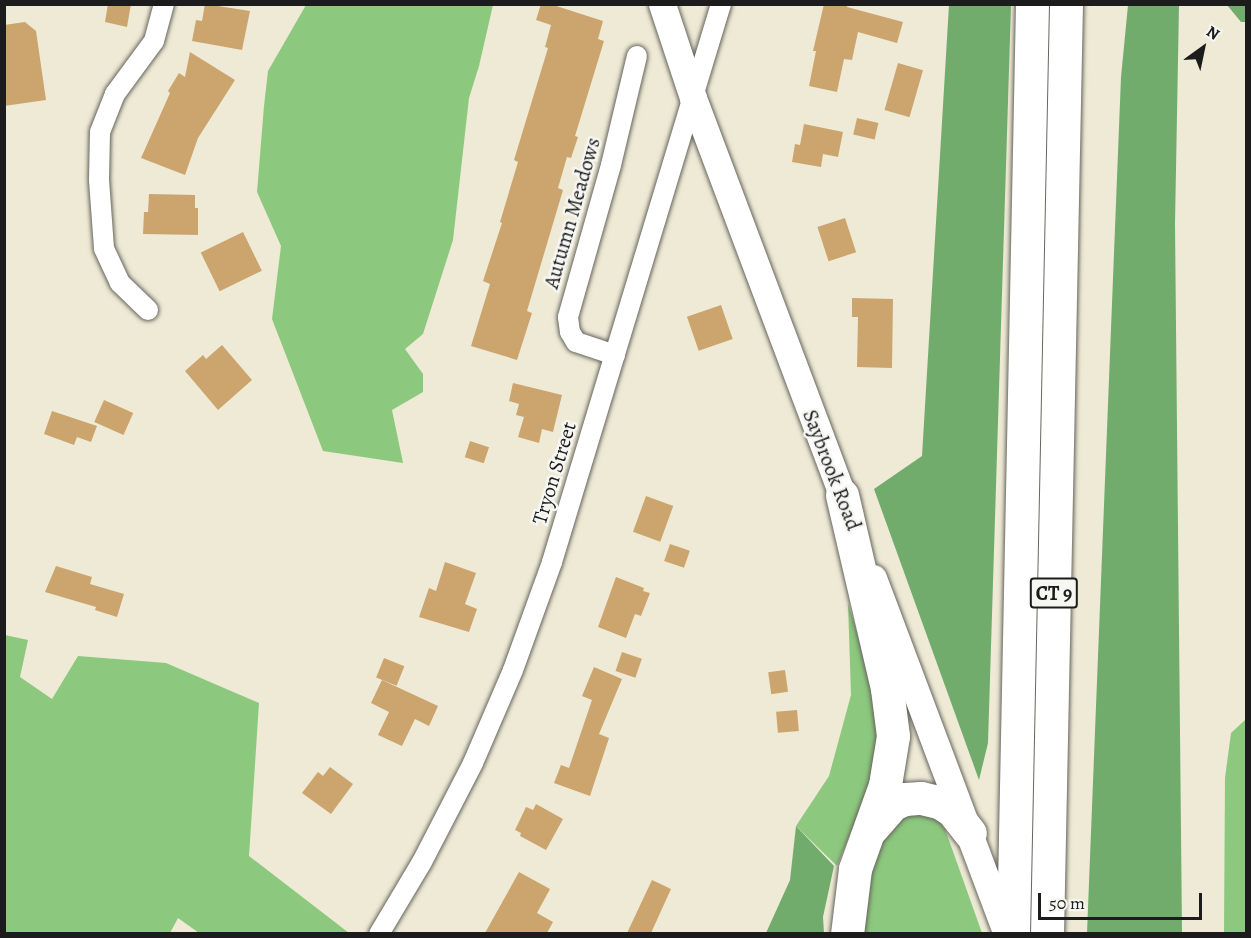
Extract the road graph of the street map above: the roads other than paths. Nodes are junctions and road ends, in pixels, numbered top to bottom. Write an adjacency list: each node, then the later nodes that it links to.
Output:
1 (164, 4): 10 (street)
2 (662, 4): 8 (main road, Saybrook Road)
3 (721, 4): 8 (street, Tryon Street)
4 (1032, 4): 18 (highway, CT 9)
5 (1066, 4): 9 (highway, CT 9)
6 (1082, 4): 9 (highway)
7 (637, 56): 11 (street, Autumn Meadows)
8 (693, 98): 11 (street, Tryon Street); 12 (main road, Saybrook Road)
9 (1061, 253): 19 (highway, CT 9)
10 (148, 310)
11 (615, 355): 15 (street, Tryon Street)
12 (842, 495): 13 (main road, Saybrook Road); 14 (highway)
13 (969, 833): 14 (highway); 17 (main road, Saybrook Road)
14 (863, 843): 16 (highway)
15 (379, 933)
16 (848, 933)
17 (1007, 933)
18 (1013, 933)
19 (1047, 933)

